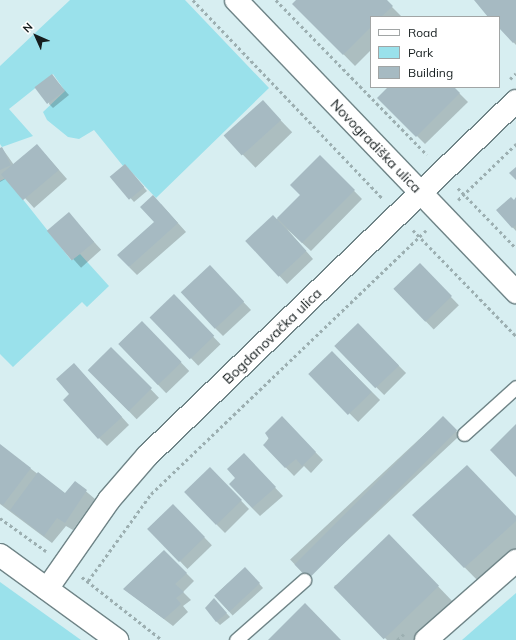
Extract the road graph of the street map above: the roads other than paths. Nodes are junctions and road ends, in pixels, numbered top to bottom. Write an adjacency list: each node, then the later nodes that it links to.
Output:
1 (236, 0): 3 (street, Novogradiška ulica)
2 (516, 101): 3 (street, Bogdanovačka ulica)
3 (421, 192): 4 (street, Novogradiška ulica); 10 (street, Bogdanovačka ulica)
4 (516, 292)
5 (516, 387): 6 (lane)
6 (464, 434)
7 (0, 555): 10 (street)
8 (516, 561): 13 (street)
9 (304, 580): 12 (lane)
10 (47, 589): 11 (street)
11 (118, 640)
12 (236, 640)
13 (426, 640)

